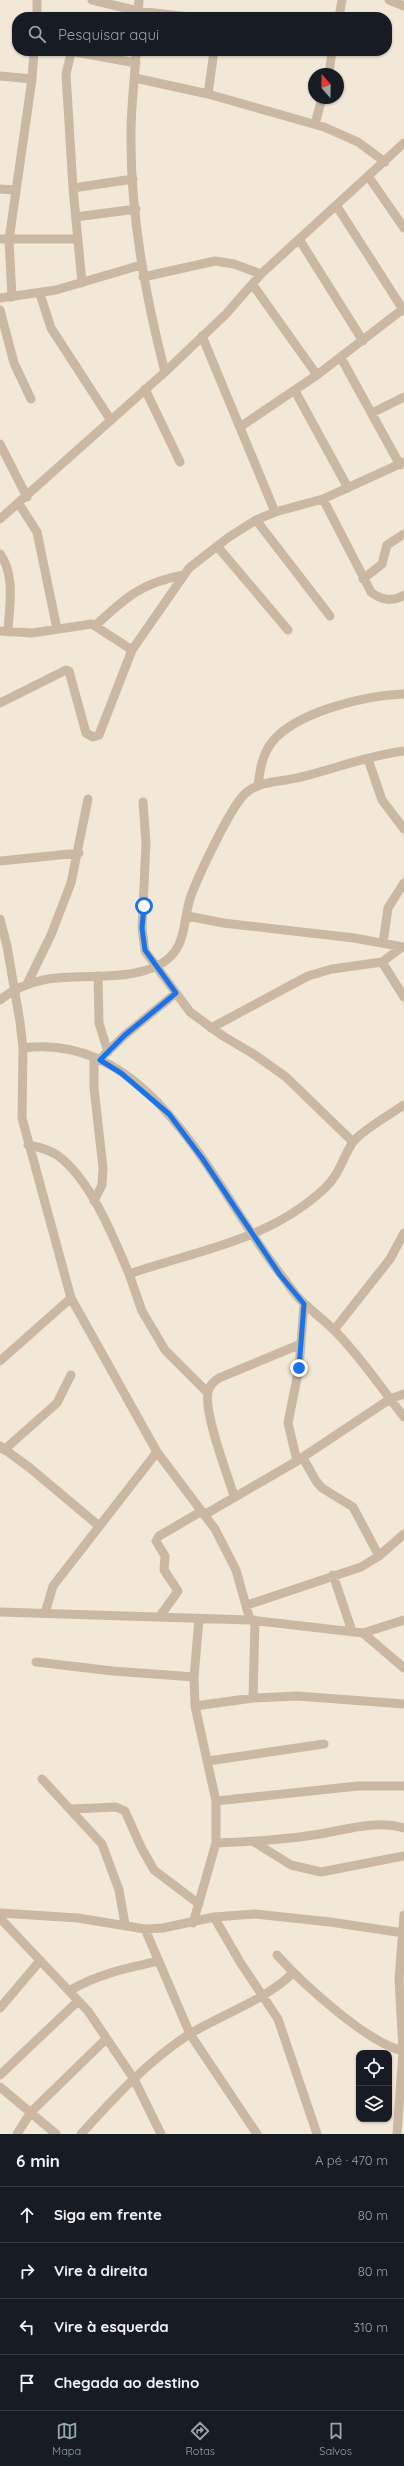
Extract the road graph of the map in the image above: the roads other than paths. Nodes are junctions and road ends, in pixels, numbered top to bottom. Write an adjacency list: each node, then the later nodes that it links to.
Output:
1 (37, 0): 7 (street)
2 (92, 0): 8 (street)
3 (139, 0): 9 (street)
4 (342, 0): 10 (street)
5 (389, 0): 6 (street)
6 (404, 6)
7 (37, 12)
8 (131, 12)
9 (138, 12)
10 (340, 12)
11 (34, 56): 21 (street)
12 (70, 56): 29 (street)
13 (97, 56): 17 (street)
14 (136, 56): 17 (street)
15 (213, 56): 22 (street)
16 (331, 56): 18 (street)
17 (136, 63): 20 (street)
18 (330, 68)
19 (0, 76): 21 (street)
20 (135, 78): 22 (street); 28 (street)
21 (32, 79): 31 (street)
22 (208, 94): 24 (street)
23 (320, 104): 24 (street)
24 (315, 124): 26 (street)
25 (403, 146): 26 (street)
26 (385, 162): 27 (street)
27 (368, 176): 32 (street); 35 (street)
28 (133, 179): 29 (street); 33 (street)
29 (73, 188): 34 (street)
30 (0, 189): 31 (street)
31 (16, 190): 36 (street)
32 (336, 205): 38 (street); 48 (street)
33 (136, 209): 34 (street); 39 (street)
34 (76, 217): 37 (street)
35 (404, 228)
36 (4, 239): 37 (street); 45 (street)
37 (78, 239): 42 (street)
38 (299, 240): 40 (street); 50 (street)
39 (141, 266): 41 (street); 42 (street)
40 (261, 274): 41 (street); 43 (street)
41 (143, 277): 52 (street)
42 (82, 283): 44 (street)
43 (253, 285): 49 (street); 53 (street)
44 (40, 294): 45 (street); 59 (street)
45 (12, 297): 46 (street)
46 (0, 298)
47 (0, 310): 57 (street)
48 (403, 310): 50 (street)
49 (202, 336): 52 (street); 60 (street)
50 (363, 342): 51 (street)
51 (340, 358): 53 (street); 58 (street)
52 (164, 372): 54 (street)
53 (317, 375): 55 (street)
54 (145, 390): 59 (street); 63 (street)
55 (295, 391): 60 (street); 65 (street)
56 (404, 397): 58 (street)
57 (31, 399)
58 (372, 413): 64 (street)
59 (110, 419): 66 (street)
60 (240, 427): 69 (street)
61 (0, 444): 62 (street)
62 (3, 459): 66 (street)
63 (180, 462)
64 (402, 464): 65 (street)
65 (348, 488): 67 (street)
66 (27, 497): 68 (street)
67 (323, 498): 69 (street); 76 (street)
68 (19, 504): 70 (street); 80 (street)
69 (275, 512): 71 (street)
70 (0, 519)
71 (256, 520): 73 (street); 78 (street)
72 (404, 534): 76 (street)
73 (217, 546): 75 (street); 81 (street)
74 (0, 554): 82 (street)
75 (184, 575): 79 (street); 83 (street)
76 (363, 579): 77 (street)
77 (404, 595)
78 (330, 616)
79 (96, 625): 80 (street); 83 (street)
80 (57, 629): 82 (street)
81 (288, 630)
82 (4, 631)
83 (132, 650): 85 (street)
84 (404, 694): 88 (street)
85 (0, 704)
86 (404, 751): 87 (street)
87 (368, 759): 88 (street); 91 (street)
88 (258, 785): 95 (street)
89 (88, 799): 92 (street)
90 (143, 802): 100 (street)
91 (404, 829)
92 (79, 853): 93 (street); 102 (street)
93 (0, 861)
94 (404, 883): 97 (street)
95 (188, 916): 97 (street); 100 (street)
96 (0, 919): 103 (street)
97 (384, 943): 98 (street)
98 (403, 947): 99 (street)
99 (382, 962): 105 (street); 107 (street)
100 (157, 966): 101 (street); 104 (street)
101 (98, 976): 102 (street); 109 (street)
102 (27, 984): 103 (street)
103 (14, 988): 106 (street); 108 (street)
104 (176, 993): 107 (street); 109 (street)
105 (404, 997)
106 (0, 1000)
107 (211, 1028): 112 (street)
108 (23, 1048): 110 (street); 113 (street)
109 (108, 1052): 110 (street)
110 (97, 1058): 114 (street); 116 (street)
111 (404, 1105): 112 (street)
112 (353, 1142): 116 (street)
113 (28, 1145): 114 (street); 118 (street)
114 (94, 1201): 117 (street)
115 (404, 1233): 120 (street)
116 (254, 1234): 117 (street); 119 (street)
117 (129, 1274): 124 (street)
118 (71, 1298): 122 (street); 129 (street)
119 (304, 1304): 120 (street); 121 (street)
120 (334, 1330): 126 (street)
121 (301, 1344): 124 (street); 130 (street)
122 (0, 1361)
123 (71, 1375): 128 (street)
124 (208, 1393): 131 (street)
125 (404, 1394): 126 (street)
126 (390, 1399): 127 (street); 130 (street)
127 (404, 1417)
128 (2, 1448): 133 (street)
129 (157, 1452): 132 (street); 133 (street)
130 (300, 1459): 131 (street); 135 (street)
131 (234, 1496): 132 (street)
132 (203, 1513): 137 (street); 140 (street)
133 (99, 1526): 139 (street)
134 (404, 1534): 135 (street)
135 (379, 1556): 136 (street)
136 (333, 1575): 137 (street); 144 (street)
137 (247, 1605): 142 (street)
138 (0, 1612): 139 (street)
139 (45, 1613): 140 (street)
140 (160, 1616): 141 (street)
141 (199, 1619): 142 (street); 148 (street)
142 (253, 1620): 144 (street); 149 (street)
143 (404, 1620): 145 (street)
144 (352, 1631): 145 (street)
145 (363, 1632): 147 (street)
146 (36, 1662): 148 (street)
147 (404, 1668)
148 (194, 1677): 151 (street)
149 (253, 1698): 150 (street); 151 (street)
150 (404, 1704)
151 (195, 1706): 153 (street)
152 (324, 1744): 153 (street)
153 (208, 1761): 156 (street)
154 (42, 1779): 157 (street)
155 (404, 1786): 156 (street)
156 (216, 1801): 160 (street)
157 (71, 1810): 162 (street); 168 (street)
158 (404, 1828): 159 (street)
159 (254, 1842): 160 (street); 161 (street)
160 (216, 1844): 162 (street)
161 (404, 1856)
162 (199, 1904): 167 (street)
163 (0, 1913): 168 (street)
164 (404, 1915): 170 (street)
165 (214, 1917): 167 (street); 170 (street); 176 (street)
166 (0, 1918): 173 (street)
167 (192, 1923): 169 (street)
168 (125, 1924): 169 (street)
169 (145, 1929): 172 (street)
170 (403, 1932): 181 (street)
171 (277, 1956): 174 (street)
172 (159, 1961): 175 (street); 179 (street)
173 (39, 1962): 175 (street); 178 (street)
174 (293, 1973): 176 (street); 181 (street)
175 (69, 1991): 177 (street)
176 (261, 1995): 179 (street); 191 (street)
177 (78, 2001): 180 (street); 182 (street)
178 (0, 2008)
179 (190, 2034): 183 (street); 190 (street)
180 (106, 2039): 183 (street); 185 (street)
181 (403, 2051): 192 (street)
182 (0, 2075)
183 (134, 2080): 188 (street); 189 (street)
184 (0, 2087): 185 (street)
185 (31, 2112): 186 (street); 187 (street)
186 (17, 2134)
187 (56, 2134)
188 (81, 2134)
189 (161, 2134)
190 (257, 2134)
191 (317, 2134)
192 (397, 2134)

